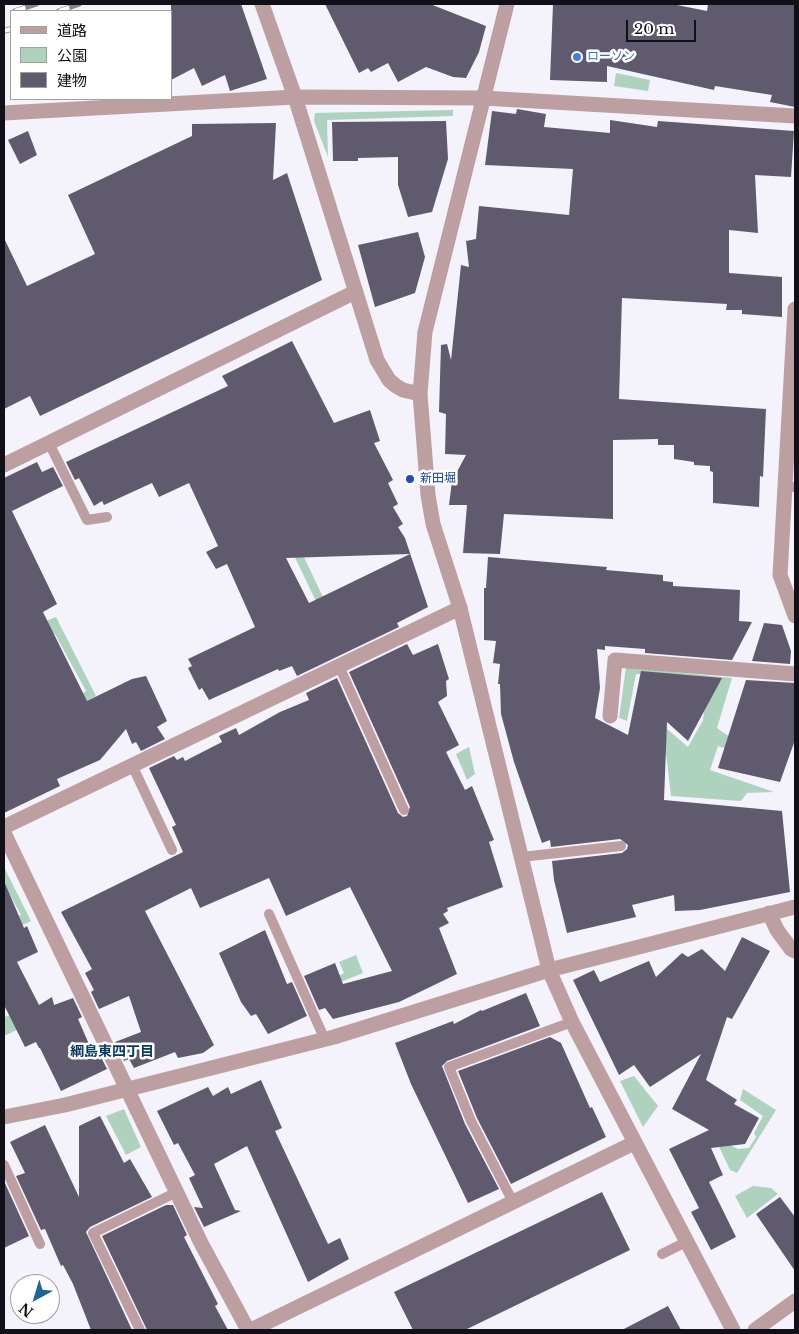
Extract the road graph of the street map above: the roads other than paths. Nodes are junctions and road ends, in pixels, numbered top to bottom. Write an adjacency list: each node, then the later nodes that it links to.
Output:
1 (262, 4): 3 (street)
2 (507, 4): 4 (street)
3 (295, 96): 4 (street); 5 (street); 7 (street)
4 (484, 98): 6 (street); 10 (street)
5 (4, 114)
6 (795, 116)
7 (355, 292): 10 (street); 11 (street)
8 (795, 309): 9 (street)
9 (795, 331): 13 (street)
10 (420, 394): 16 (street)
11 (49, 443): 12 (street); 14 (lane)
12 (5, 461)
13 (790, 487): 15 (street)
14 (107, 517)
15 (789, 536): 17 (street)
16 (460, 608): 18 (street); 27 (street)
17 (795, 616)
18 (339, 666): 21 (street); 22 (lane)
19 (795, 674): 20 (street)
20 (610, 716)
21 (132, 766): 23 (street); 26 (lane)
22 (404, 810)
23 (4, 827)
24 (4, 833): 35 (street)
25 (621, 846): 27 (lane)
26 (172, 850)
27 (521, 857): 32 (street)
28 (795, 907): 29 (street)
29 (770, 913): 31 (street); 32 (street)
30 (269, 914): 34 (lane)
31 (795, 951)
32 (549, 970): 33 (street); 34 (street)
33 (572, 1022): 37 (street); 40 (lane)
34 (325, 1040): 35 (street)
35 (128, 1089): 36 (street); 39 (street)
36 (4, 1117)
37 (634, 1142): 40 (street); 41 (street)
38 (4, 1166): 42 (lane)
39 (177, 1192): 45 (lane); 46 (street)
40 (513, 1202): 46 (street)
41 (686, 1242): 43 (lane); 47 (street)
42 (40, 1244)
43 (662, 1254)
44 (795, 1301): 48 (street)
45 (140, 1330)
46 (249, 1330)
47 (733, 1330)
48 (755, 1330)

